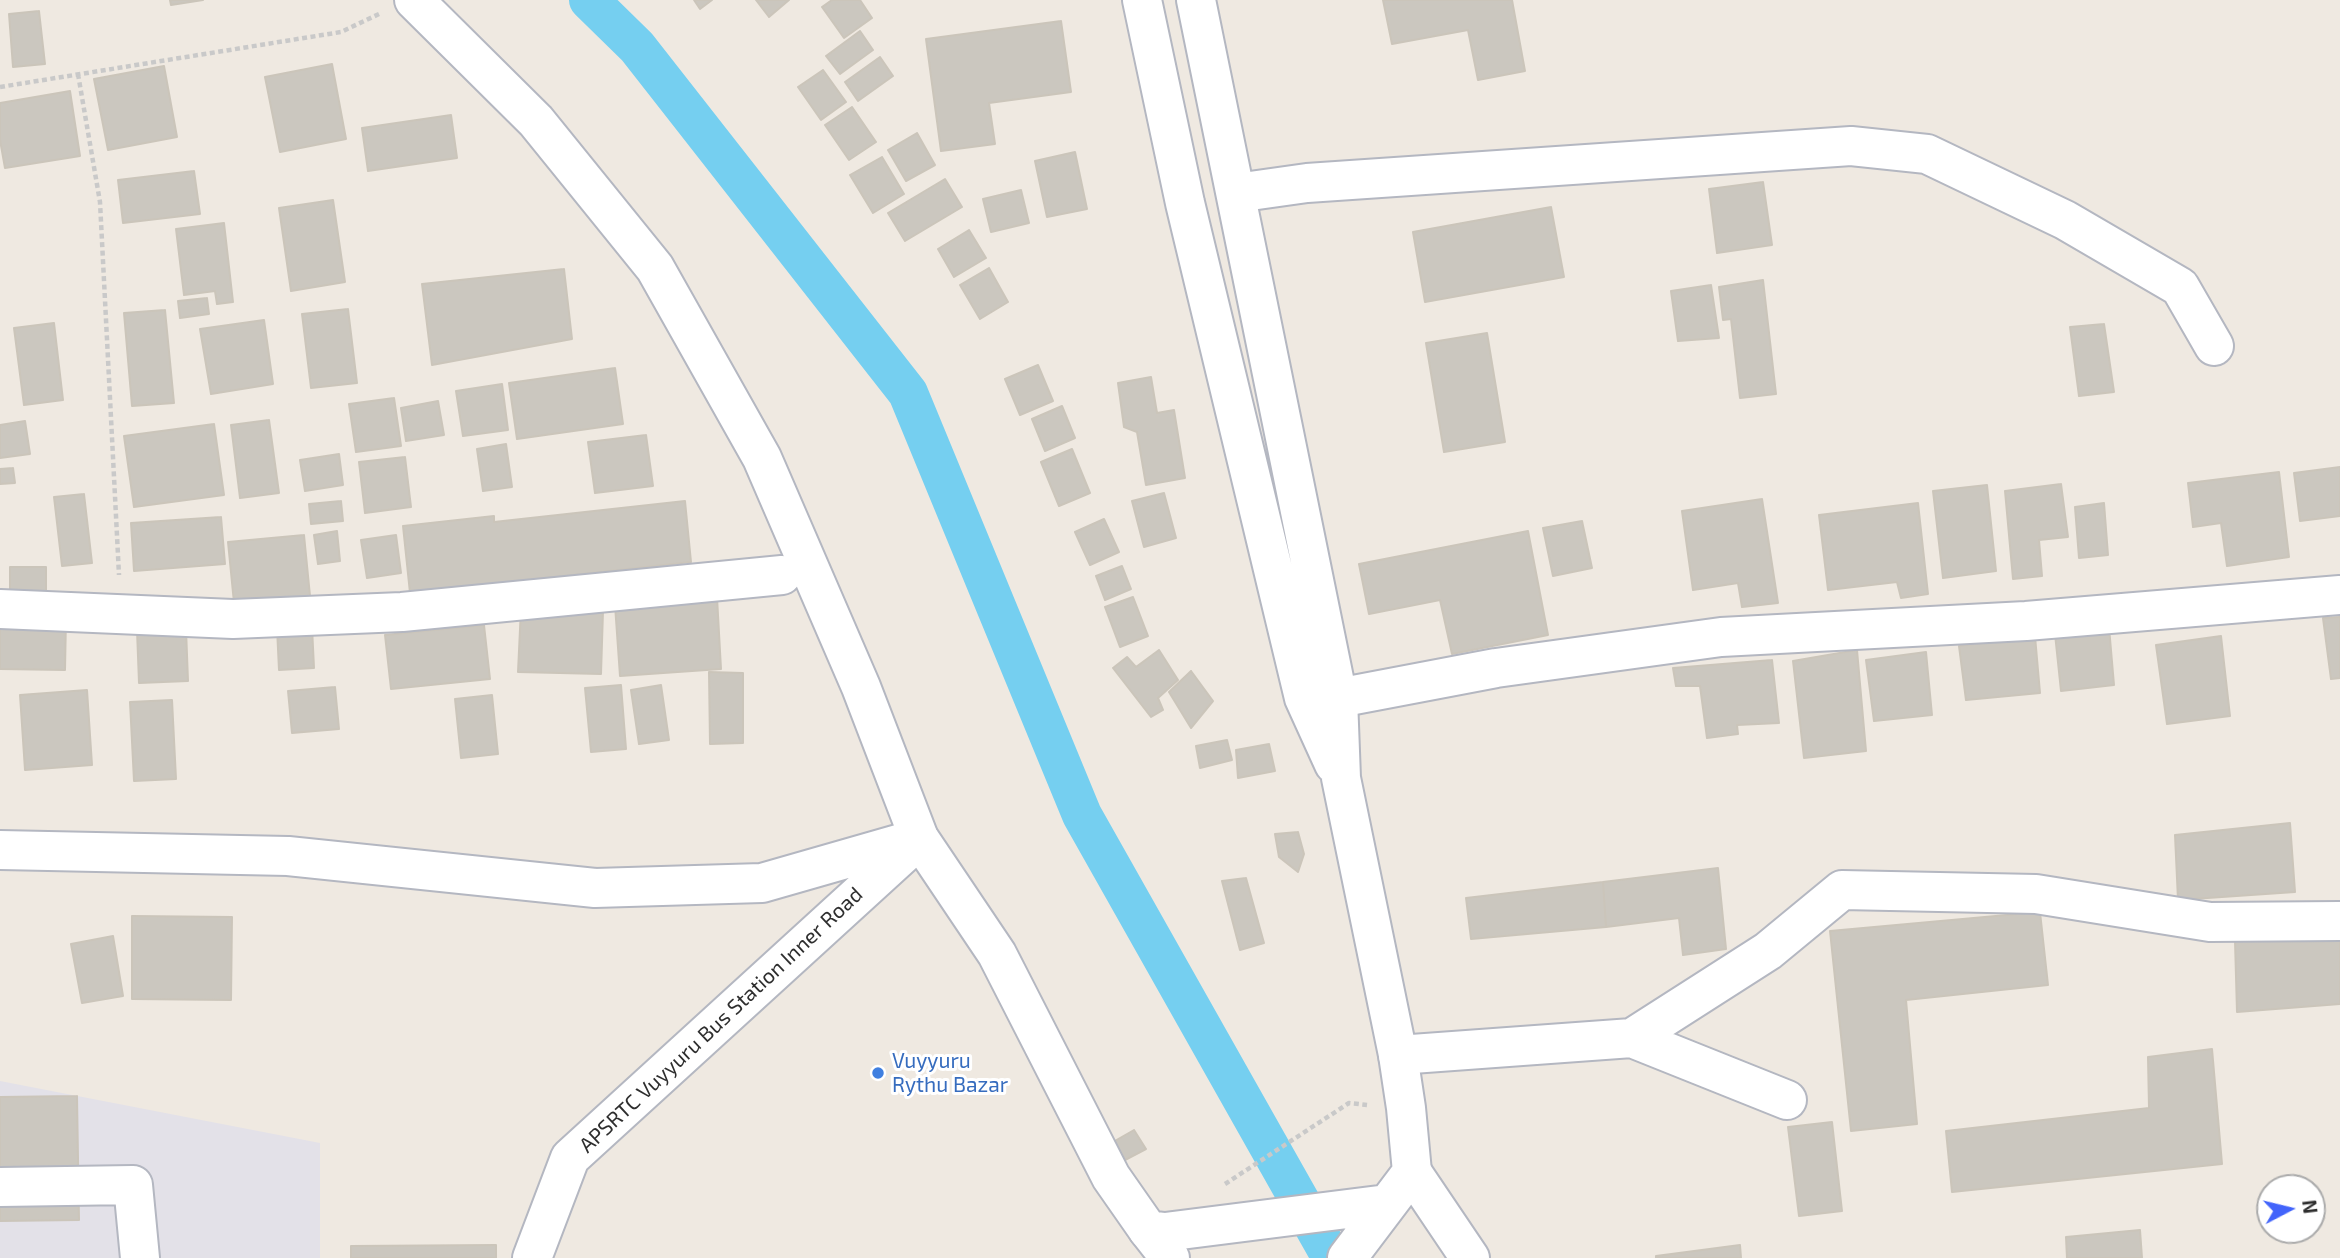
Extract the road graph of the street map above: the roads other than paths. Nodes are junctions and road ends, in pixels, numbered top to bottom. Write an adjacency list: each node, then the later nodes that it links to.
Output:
1 (1142, 0): 10 (street)
2 (1196, 0): 4 (street)
3 (400, 5): 11 (street)
4 (1236, 193): 5 (street); 9 (street)
5 (2214, 346)
6 (782, 575): 8 (street)
7 (2340, 595): 9 (street)
8 (0, 609)
9 (1338, 698): 10 (street)
10 (1341, 778): 15 (street)
11 (919, 838): 12 (street); 20 (street); 22 (street, APSRTC Vuyyuru Bus Station Inner Road)
12 (0, 850)
13 (2340, 921): 14 (street)
14 (1632, 1038): 15 (street); 16 (street)
15 (1398, 1055): 17 (street)
16 (1787, 1100)
17 (1412, 1171): 19 (street); 24 (street)
18 (0, 1187): 21 (street)
19 (1387, 1204): 20 (street); 23 (street)
20 (1159, 1244)
21 (140, 1258)
22 (532, 1258)
23 (1347, 1258)
24 (1470, 1258)

